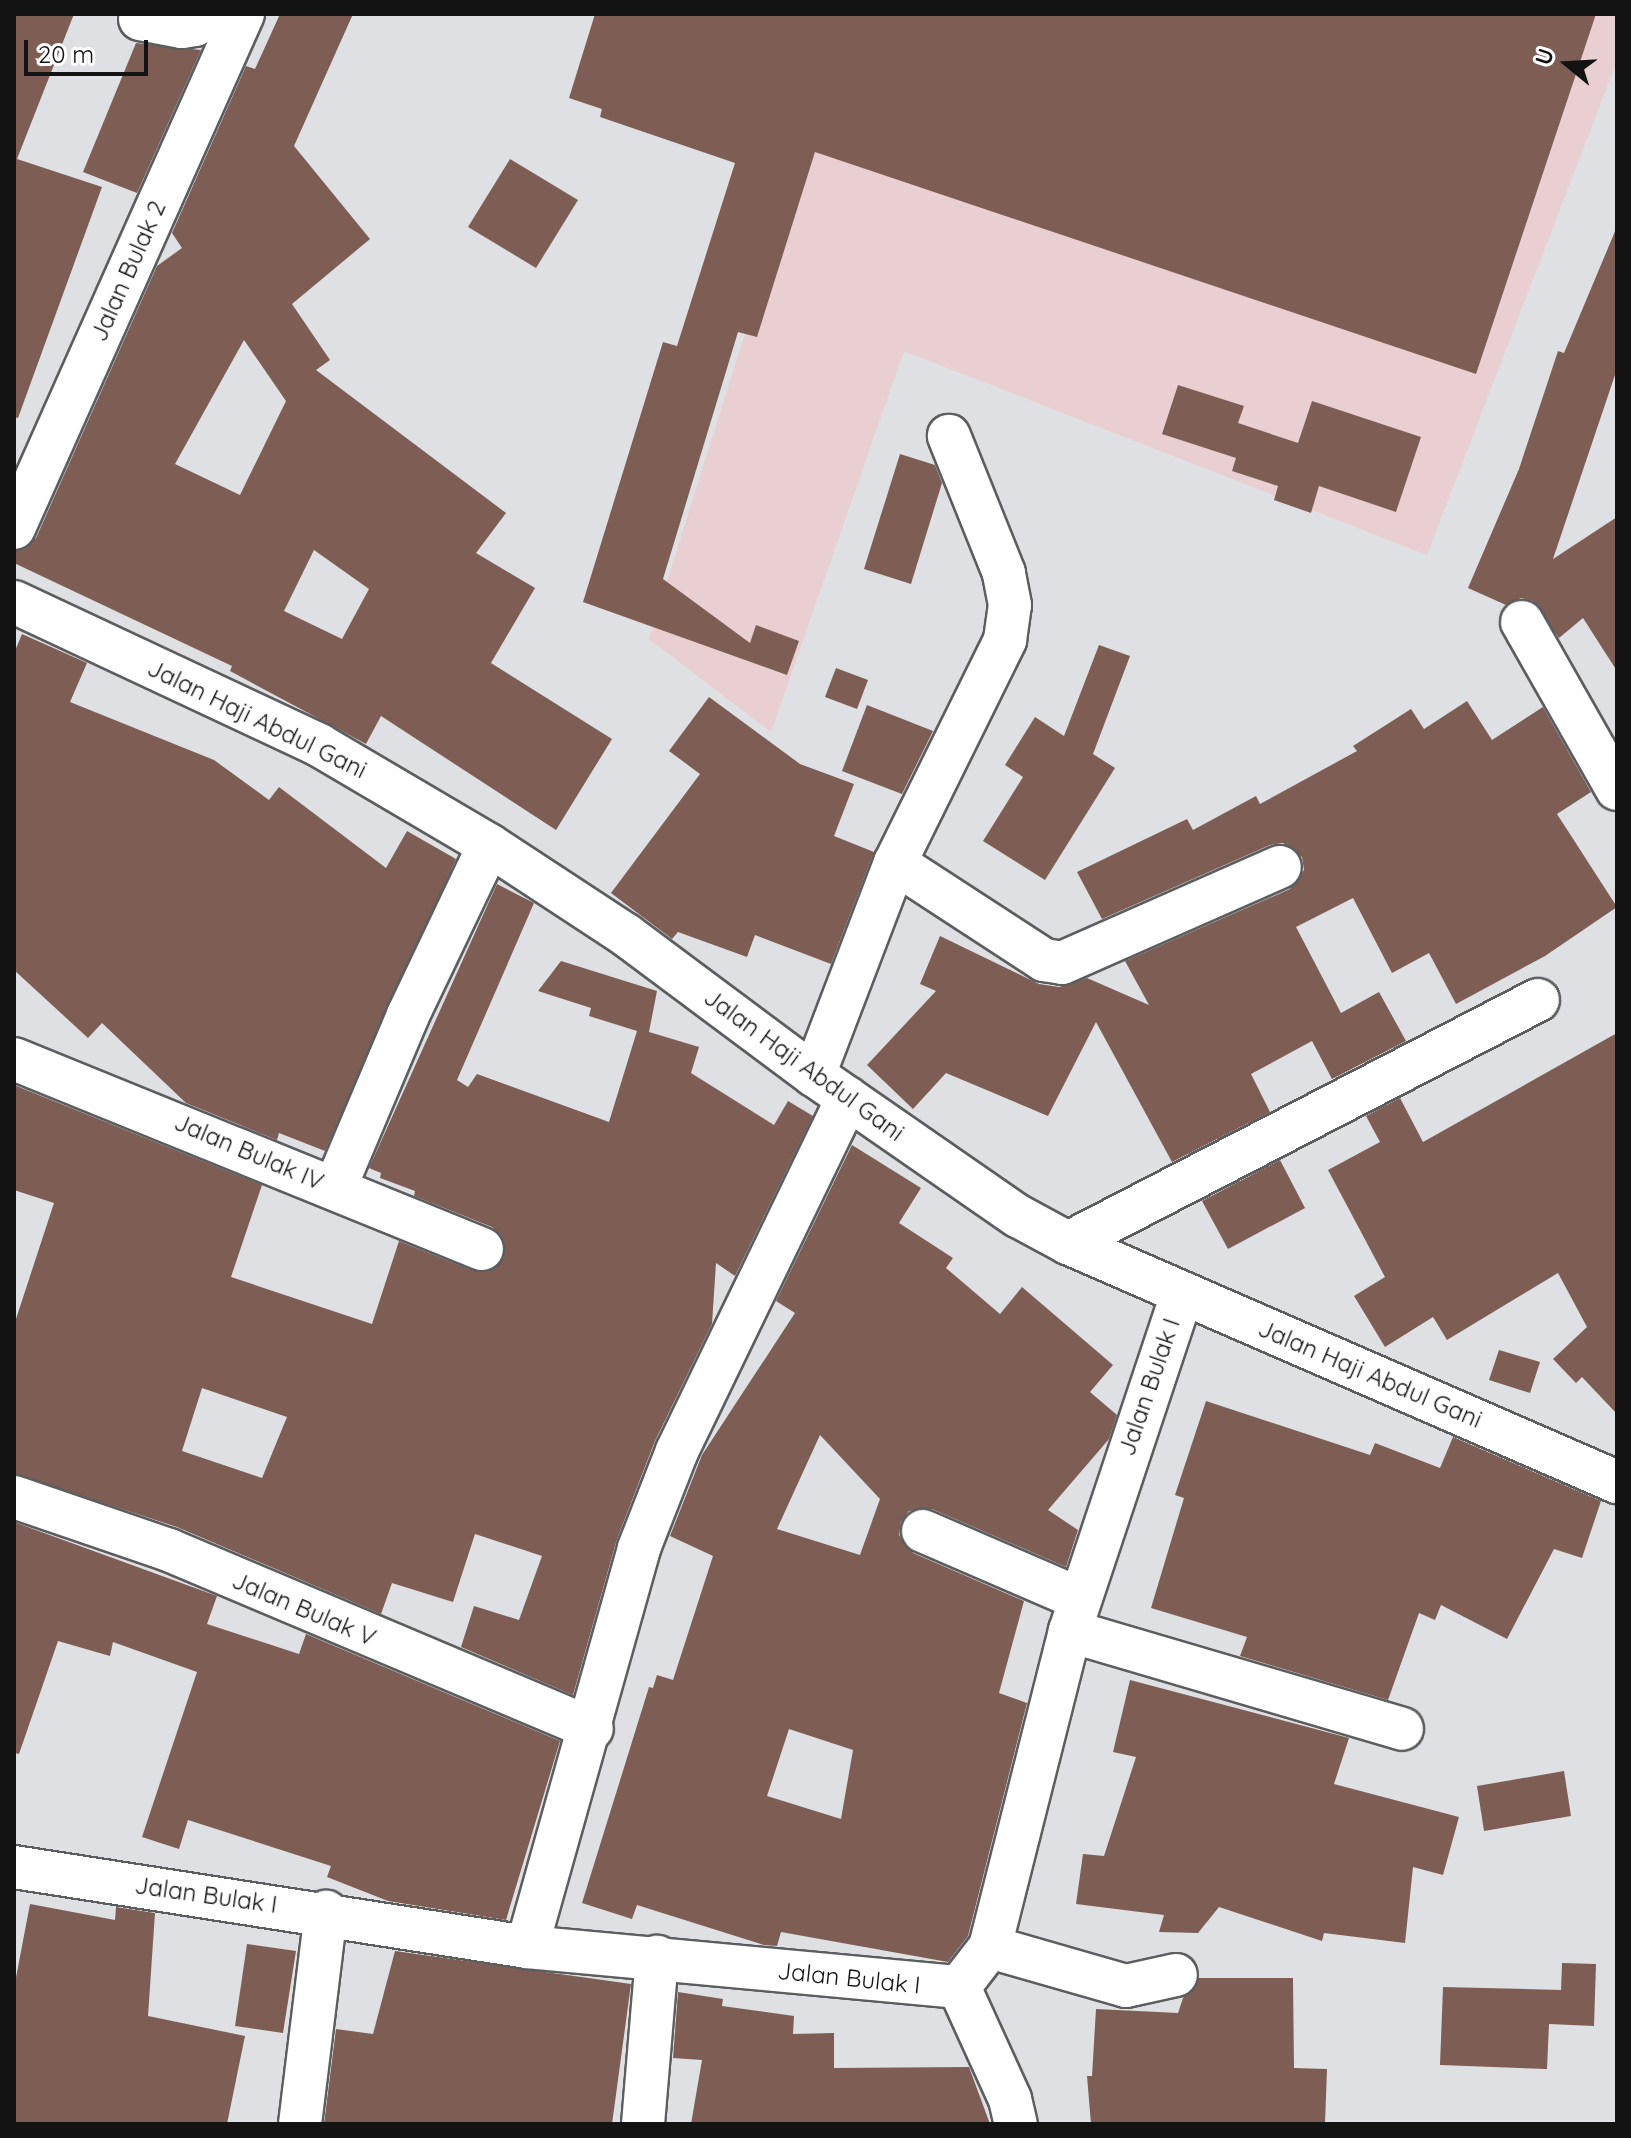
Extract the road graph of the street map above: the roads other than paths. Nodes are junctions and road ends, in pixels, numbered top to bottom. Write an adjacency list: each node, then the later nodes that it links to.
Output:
1 (203, 14): 3 (street)
2 (243, 14): 5 (street, Jalan Bulak 2)
3 (140, 19)
4 (949, 436): 10 (street)
5 (14, 528)
6 (14, 602): 9 (street, Jalan Haji Abdul Gani)
7 (1522, 622): 8 (street)
8 (1617, 789)
9 (489, 845): 14 (street, Jalan Haji Abdul Gani); 16 (street)
10 (895, 863): 11 (street); 14 (street)
11 (1280, 867)
12 (1538, 1000): 17 (street)
13 (14, 1059): 16 (street, Jalan Bulak IV)
14 (814, 1075): 15 (street, Jalan Haji Abdul Gani)
15 (848, 1098): 17 (street, Jalan Haji Abdul Gani); 24 (street)
16 (335, 1188): 18 (street, Jalan Bulak IV)
17 (1068, 1243): 19 (street, Jalan Haji Abdul Gani)
18 (482, 1249)
19 (1182, 1295): 20 (street, Jalan Haji Abdul Gani); 23 (street, Jalan Bulak I)
20 (1617, 1482)
21 (14, 1497): 24 (street, Jalan Bulak V)
22 (923, 1531): 23 (street)
23 (1075, 1615): 25 (street); 29 (street, Jalan Bulak I)
24 (592, 1729): 28 (street)
25 (1402, 1729)
26 (14, 1867): 27 (street, Jalan Bulak I)
27 (326, 1912): 28 (street, Jalan Bulak I); 33 (street)
28 (527, 1947): 30 (street, Jalan Bulak I)
29 (990, 1947): 31 (street); 32 (street, Jalan Bulak I)
30 (657, 1957): 32 (street, Jalan Bulak I); 34 (street)
31 (1176, 1975)
32 (959, 1987): 35 (street)
33 (300, 2124)
34 (643, 2124)
35 (1016, 2124)

